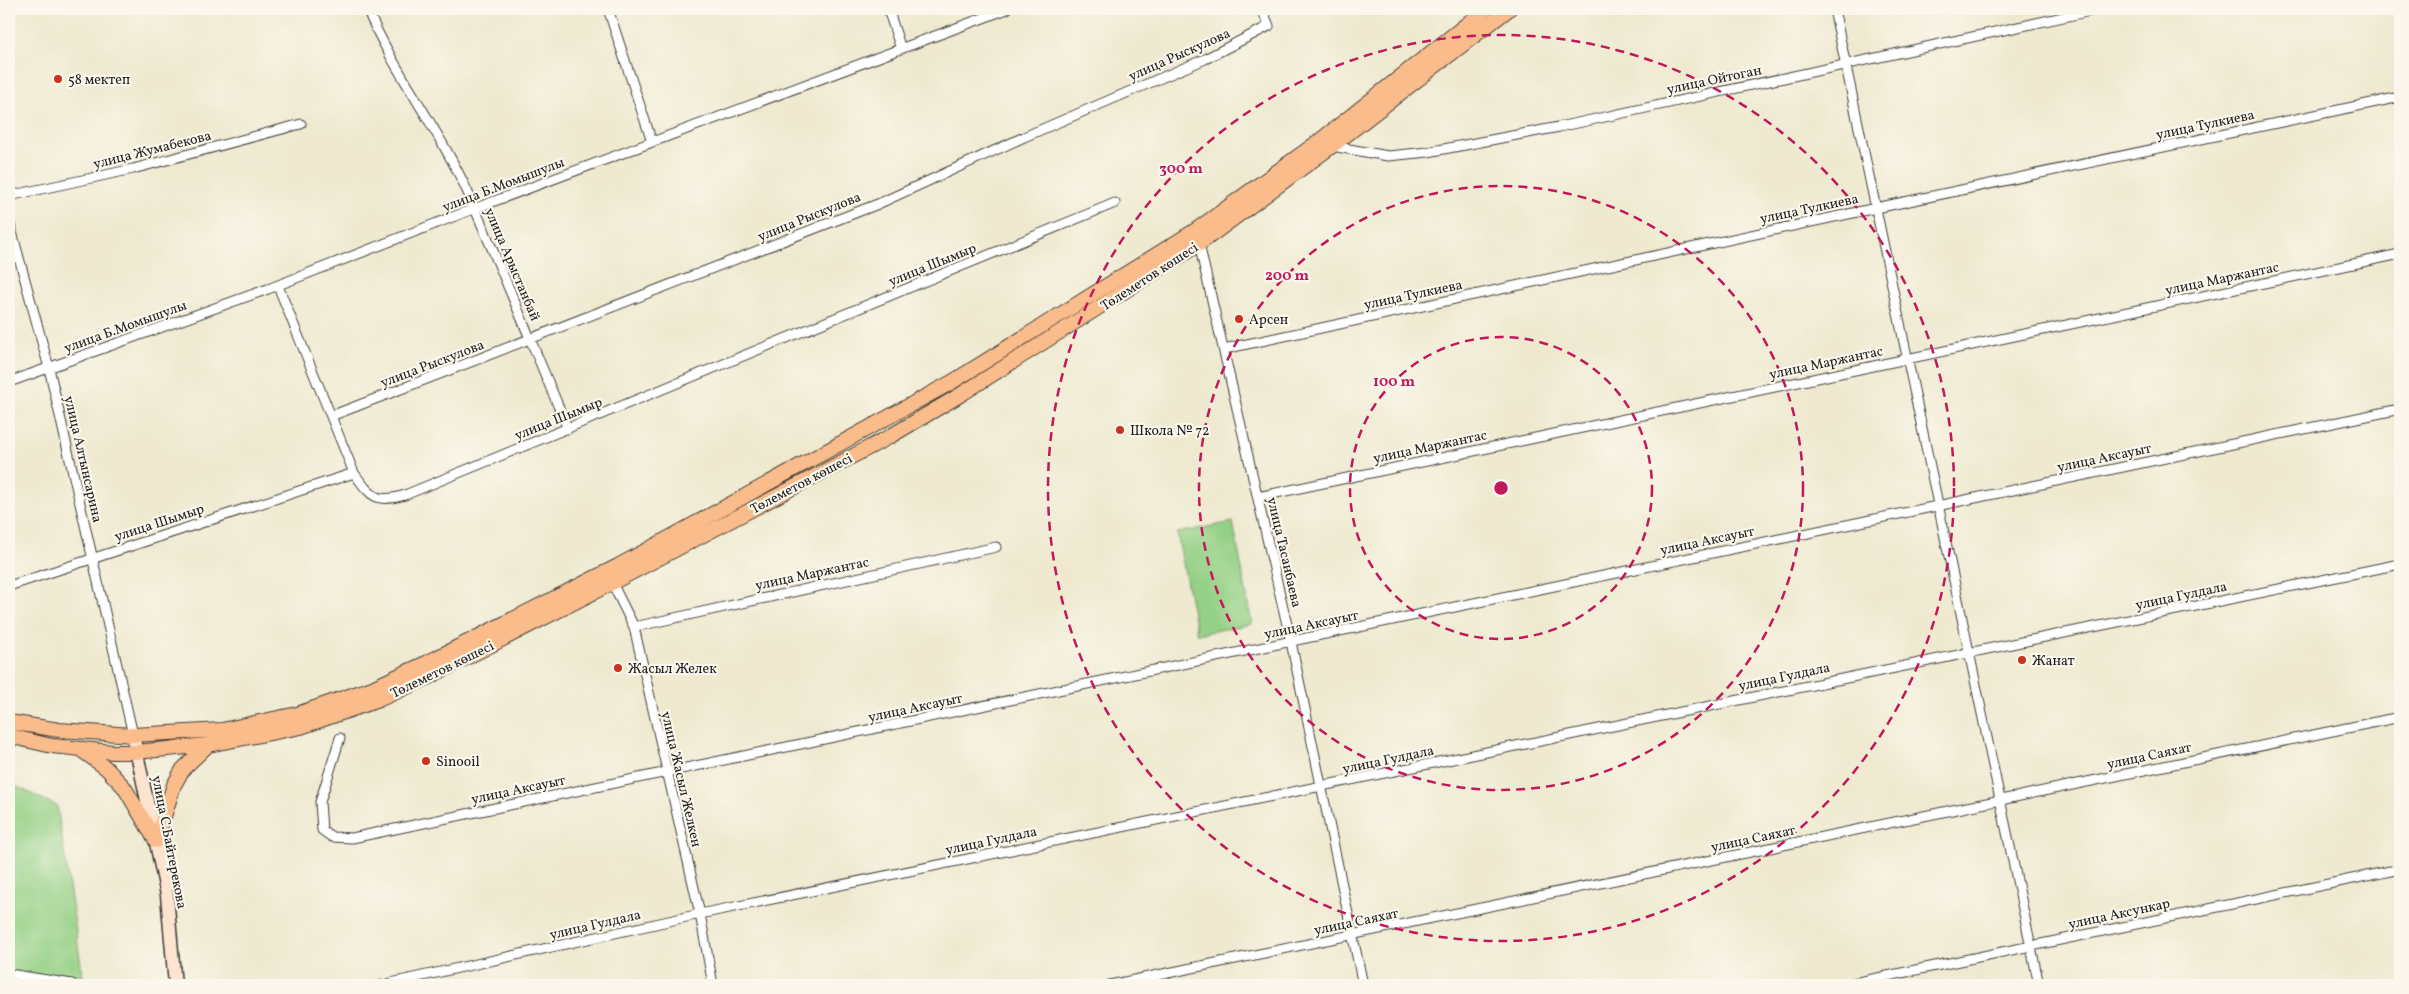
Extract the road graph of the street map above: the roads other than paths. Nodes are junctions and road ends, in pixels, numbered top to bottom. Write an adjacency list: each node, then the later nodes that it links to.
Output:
1 (367, 9): 19 (street, улица Арыстанбай)
2 (608, 9): 14 (street)
3 (888, 9): 10 (street)
4 (1007, 9): 10 (street, улица Б.Момышулы)
5 (1262, 9): 24 (street, улица Рыскулова)
6 (1486, 9): 45 (main road, Төлеметов көшесі)
7 (1509, 9): 15 (main road, Төлеметов көшесі)
8 (1834, 9): 11 (street)
9 (2100, 9): 11 (street, улица Ойтоган)
10 (901, 49): 14 (street, улица Б.Момышулы)
11 (1845, 65): 15 (street, улица Ойтоган); 18 (street)
12 (2400, 97): 18 (street, улица Тулкиева)
13 (301, 124): 16 (street, улица Жумабекова)
14 (652, 142): 19 (street, улица Б.Момышулы)
15 (1332, 146): 21 (main road, Төлеметов көшесі)
16 (9, 196)
17 (1115, 203): 31 (street, улица Шымыр)
18 (1876, 208): 25 (street, улица Тулкиева); 26 (street)
19 (474, 209): 23 (street, улица Б.Момышулы); 24 (street, улица Арыстанбай)
20 (9, 220): 27 (street, улица Алтынсарина)
21 (1199, 244): 25 (street, улица Тасанбаева); 38 (main road, Төлеметов көшесі)
22 (2400, 254): 26 (street, улица Маржантас)
23 (278, 286): 27 (street, улица Б.Момышулы); 30 (street)
24 (531, 340): 30 (street, улица Рыскулова); 31 (street, улица Арыстанбай)
25 (1224, 349): 33 (street, улица Тасанбаева)
26 (1906, 359): 33 (street, улица Маржантас); 34 (street)
27 (49, 368): 28 (street, улица Б.Момышулы); 36 (street, улица Алтынсарина)
28 (9, 382)
29 (2400, 410): 34 (street, улица Аксауыт)
30 (331, 416): 32 (street)
31 (568, 429): 32 (street, улица Шымыр)
32 (354, 473): 36 (street, улица Шымыр)
33 (1258, 497): 41 (street, улица Тасанбаева)
34 (1938, 505): 41 (street, улица Аксауыт); 42 (street)
35 (996, 547): 40 (street, улица Маржантас)
36 (93, 558): 39 (street, улица Шымыр); 45 (street, улица Алтынсарина)
37 (2400, 564): 42 (street, улица Гулдала)
38 (612, 583): 40 (street, улица Жасыл Желкен); 48 (main road, Төлеметов көшесі)
39 (9, 586)
40 (634, 626): 51 (street, улица Жасыл Желкен)
41 (1291, 642): 51 (street, улица Аксауыт); 52 (street, улица Тасанбаева)
42 (1970, 652): 52 (street, улица Гулдала); 53 (street)
43 (2400, 717): 53 (street, улица Саяхат)
44 (9, 722): 45 (main road, Төлеметов көшесі)
45 (133, 735): 50 (main road, улица С.Байтерекова)
46 (9, 736): 49 (main road, Төлеметов көшесі)
47 (340, 738): 51 (street, улица Аксауыт)
48 (208, 745): 50 (main road, Төлеметов көшесі); 54 (main road)
49 (80, 750): 50 (main road, Төлеметов көшесі); 54 (main road)
50 (136, 752): 54 (main road, улица С.Байтерекова)
51 (666, 773): 56 (street, улица Жасыл Желкен)
52 (1321, 786): 56 (street, улица Гулдала); 57 (street, улица Тасанбаева)
53 (2001, 800): 57 (street, улица Саяхат); 58 (street)
54 (156, 841): 61 (main road, улица С.Байтерекова)
55 (2400, 869): 58 (street, улица Аксункар)
56 (700, 914): 62 (street, улица Гулдала); 63 (street, улица Жасыл Желкен)
57 (1352, 936): 64 (street, улица Саяхат); 65 (street, улица Тасанбаева)
58 (2030, 945): 66 (street, улица Аксункар); 67 (street)
59 (9, 974): 60 (street)
60 (72, 984)
61 (175, 985)
62 (382, 985)
63 (713, 985)
64 (1110, 985)
65 (1363, 985)
66 (1844, 985)
67 (2039, 985)

